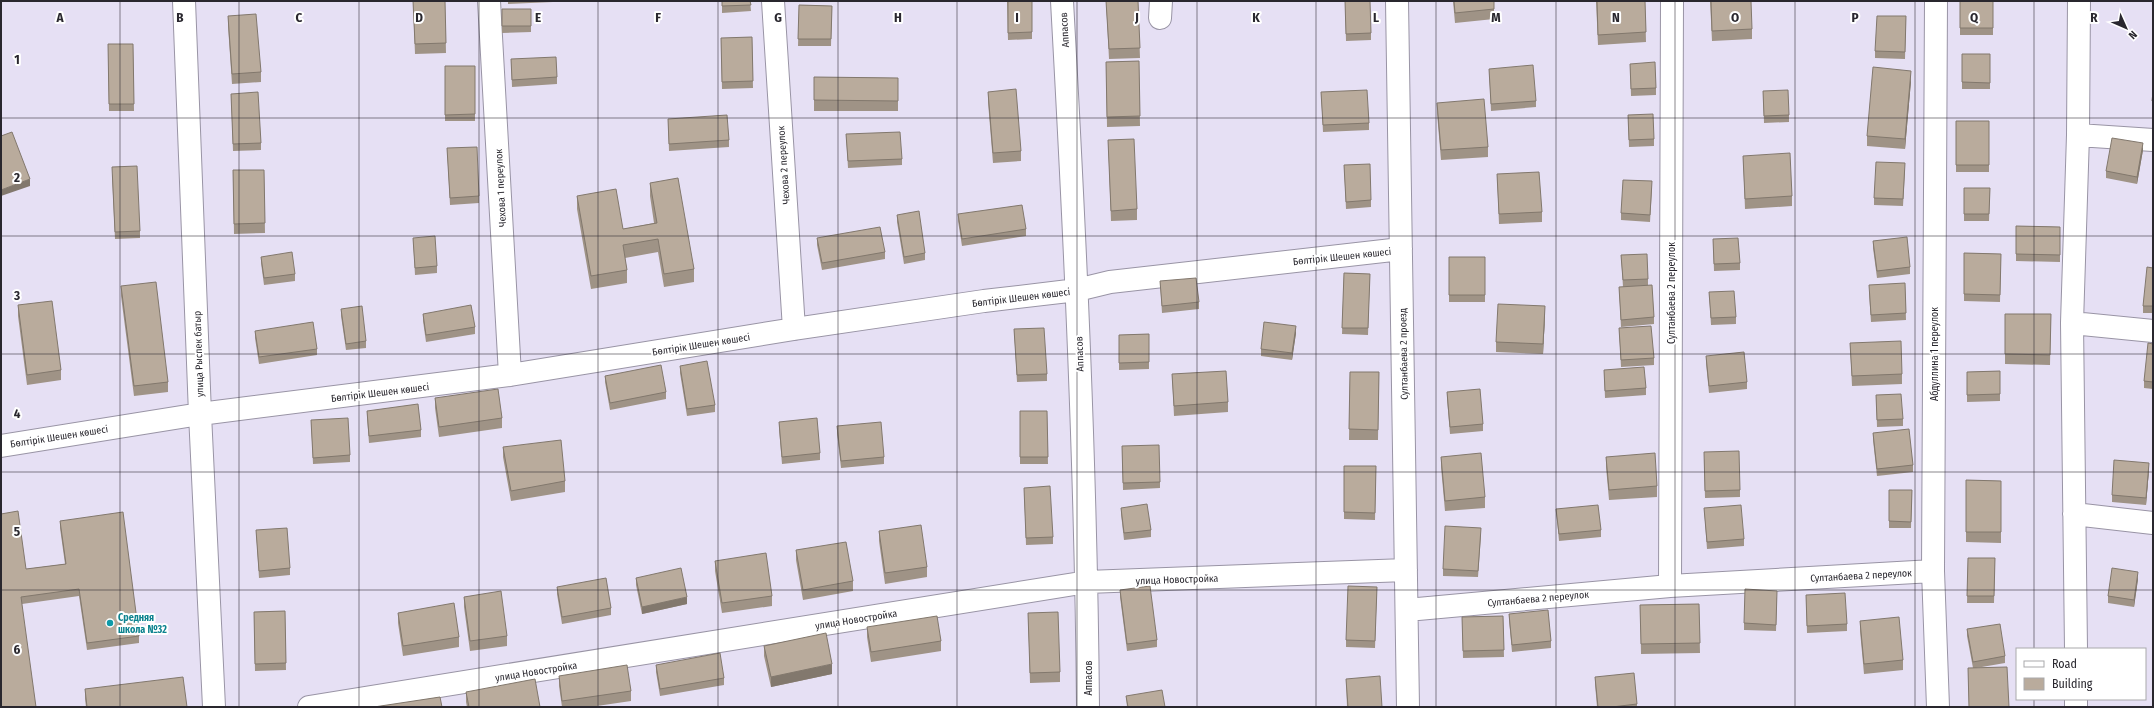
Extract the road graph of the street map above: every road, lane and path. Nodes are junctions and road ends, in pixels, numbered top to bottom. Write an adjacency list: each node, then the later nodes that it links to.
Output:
1 (184, 1): 17 (street, улица Рыспек батыр)
2 (489, 1): 16 (street, Чехова 1 переулок)
3 (773, 1): 14 (street, Чехова 2 переулок)
4 (1062, 1): 12 (street, Аппасов)
5 (1398, 1): 11 (street, Султанбаева 2 проезд)
6 (1672, 1): 24 (street, Султанбаева 2 переулок)
7 (1936, 1): 22 (street, Абдуллина 1 переулок)
8 (2079, 1): 9 (street)
9 (2078, 135): 10 (street); 13 (street)
10 (2153, 140)
11 (1401, 249): 12 (street, Бөлтірік Шешен көшесі); 21 (street, Султанбаева 2 проезд)
12 (1077, 290): 14 (street, Бөлтірік Шешен көшесі); 23 (street, Аппасов)
13 (2072, 323): 15 (street); 19 (street)
14 (794, 329): 16 (street, Бөлтірік Шешен көшесі)
15 (2153, 332)
16 (510, 375): 17 (street, Бөлтірік Шешен көшесі)
17 (200, 414): 18 (street, Бөлтірік Шешен көшесі); 27 (street, улица Рыспек батыр)
18 (1, 446)
19 (2074, 514): 20 (street); 26 (street)
20 (2153, 523)
21 (1406, 570): 23 (street, улица Новостройка); 25 (street, Султанбаева 2 проезд)
22 (1933, 572): 24 (street, Султанбаева 2 переулок); 31 (street, Абдуллина 1 переулок)
23 (1087, 582): 28 (street, улица Новостройка); 29 (street, Аппасов)
24 (1670, 586): 25 (street, Султанбаева 2 переулок)
25 (1407, 610): 30 (street, Султанбаева 2 проезд)
26 (2076, 648)
27 (214, 707)
28 (309, 707)
29 (1088, 707)
30 (1408, 707)
31 (1938, 707)
32 (2076, 707): 33 (street)
33 (2080, 707)

